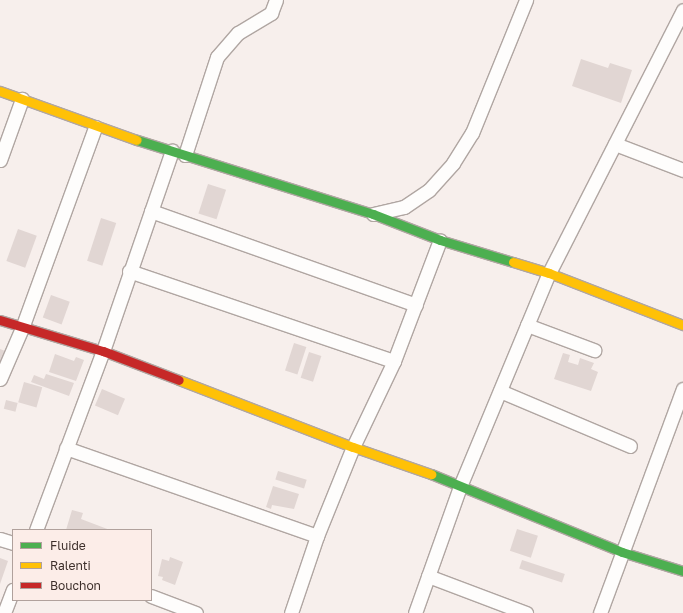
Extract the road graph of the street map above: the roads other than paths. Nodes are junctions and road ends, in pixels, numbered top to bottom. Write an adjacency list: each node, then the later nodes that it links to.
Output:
1 (276, 0): 8 (street)
2 (526, 0): 12 (street)
3 (683, 10): 7 (street)
4 (0, 91): 5 (street)
5 (22, 99): 6 (street); 9 (street)
6 (95, 127): 8 (street); 20 (street)
7 (615, 144): 10 (street); 15 (street)
8 (178, 153): 11 (street); 12 (street)
9 (0, 160)
10 (683, 170)
11 (151, 211): 14 (street); 16 (street)
12 (373, 214): 13 (street)
13 (440, 240): 15 (street); 16 (street)
14 (129, 271): 22 (street); 23 (street)
15 (549, 273): 18 (street); 19 (street)
16 (416, 305): 23 (street)
17 (0, 320): 20 (street)
18 (527, 325): 21 (street); 26 (street)
19 (683, 325)
20 (22, 328): 22 (street); 24 (street)
21 (594, 350)
22 (103, 351): 28 (street); 29 (street)
23 (394, 361): 28 (street)
24 (0, 379)
25 (683, 389): 35 (street)
26 (500, 391): 27 (street); 30 (street)
27 (630, 446)
28 (353, 447): 30 (street); 32 (street)
29 (66, 448): 31 (street); 32 (street)
30 (461, 484): 35 (street); 37 (street)
31 (36, 529)
32 (317, 536): 42 (street)
33 (0, 539): 34 (street)
34 (12, 543)
35 (622, 552): 36 (street); 45 (street)
36 (683, 571)
37 (428, 576): 43 (street); 44 (street)
38 (12, 593): 40 (street)
39 (152, 596): 41 (street)
40 (4, 613)
41 (196, 613)
42 (291, 613)
43 (415, 613)
44 (526, 613)
45 (600, 613)

